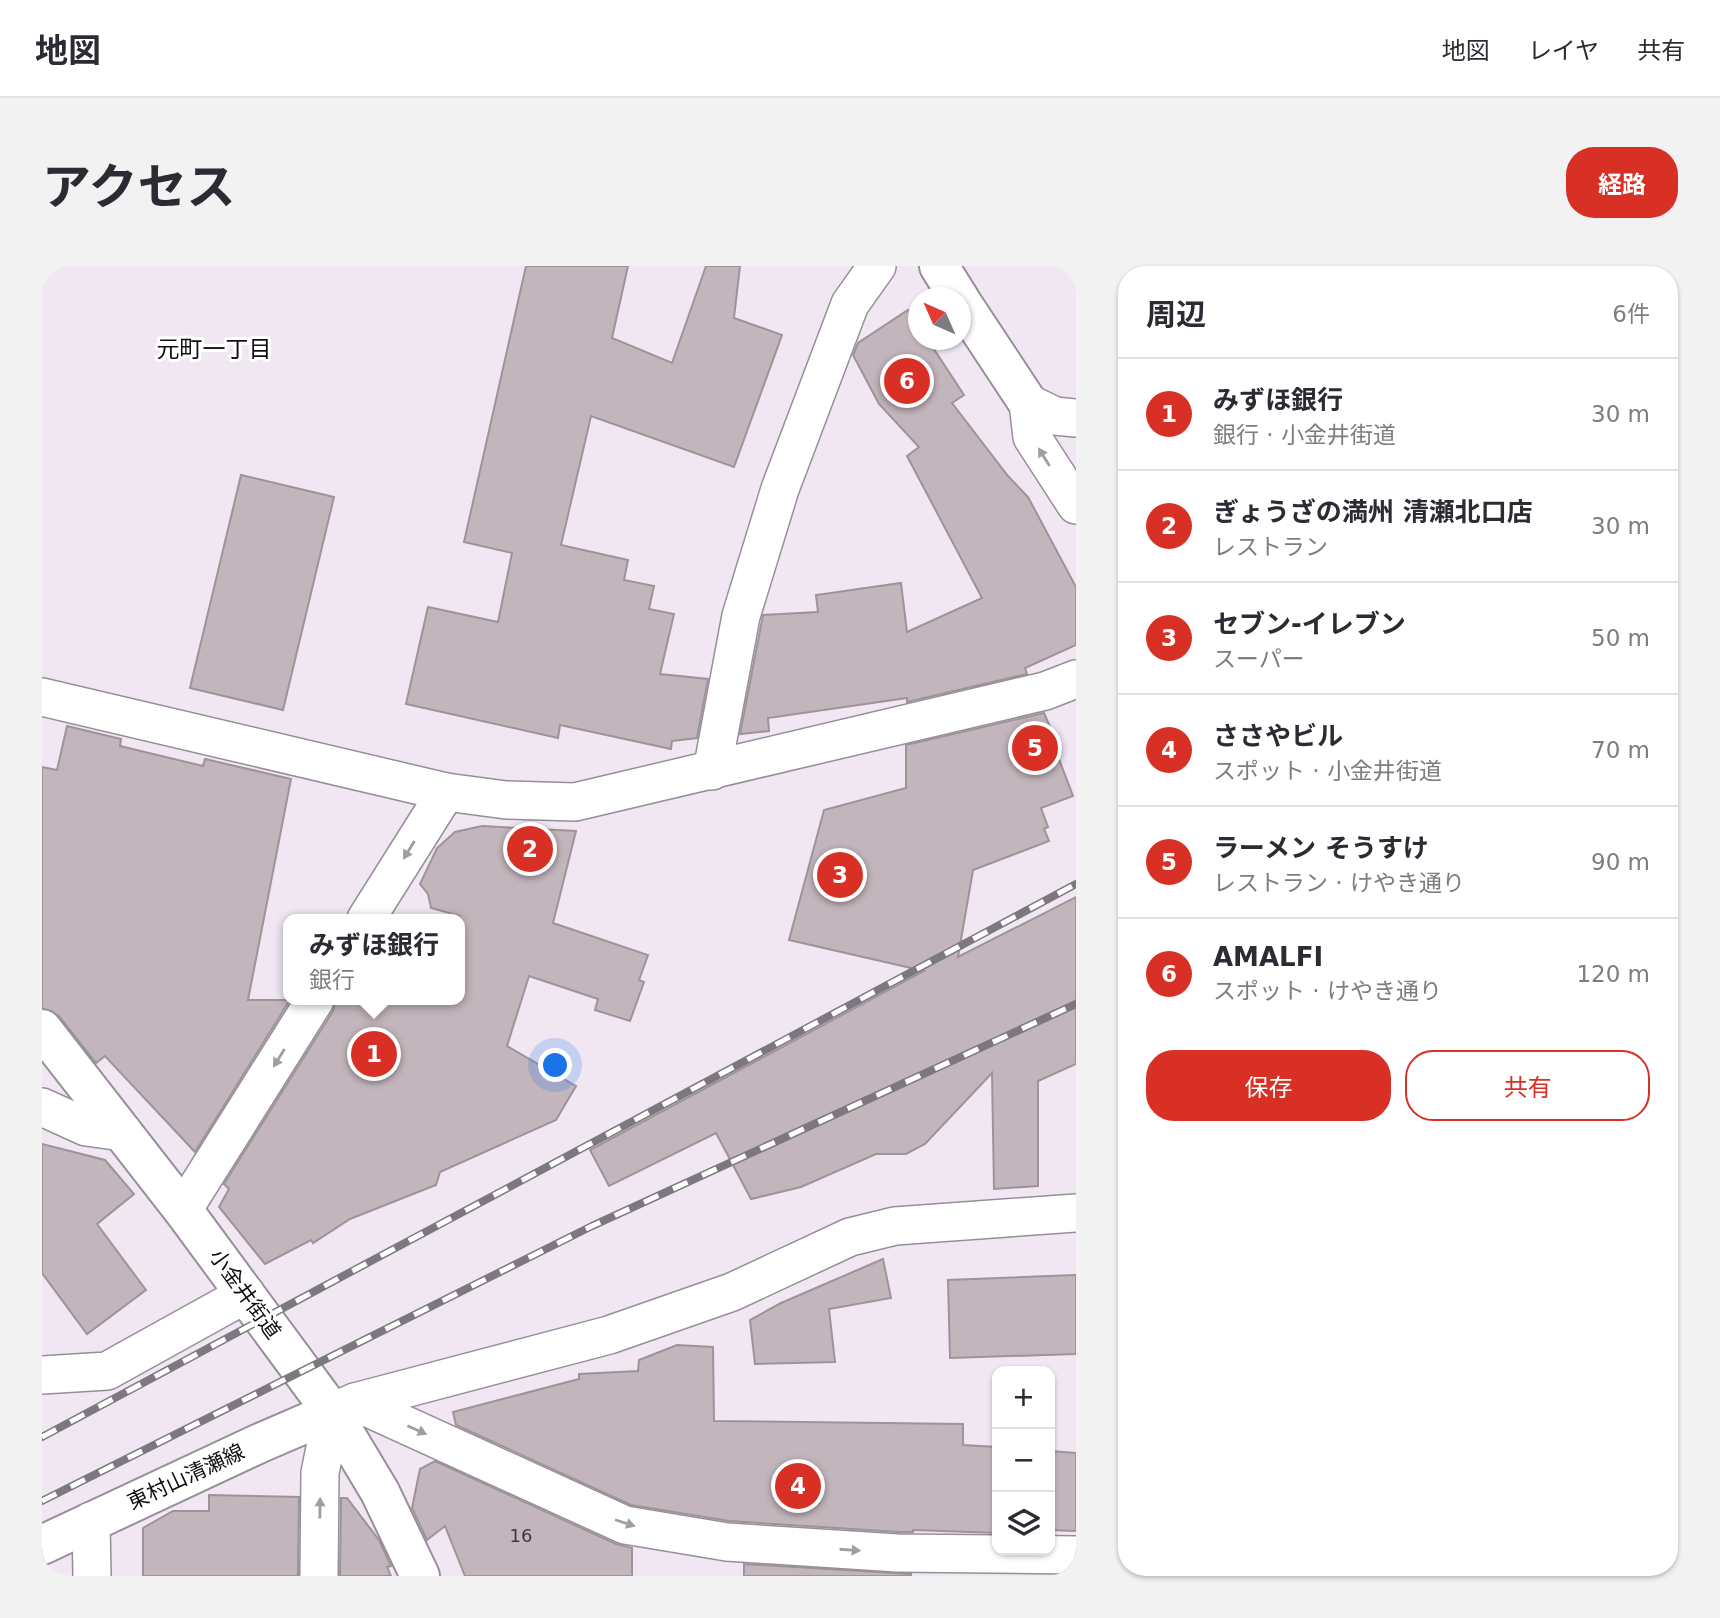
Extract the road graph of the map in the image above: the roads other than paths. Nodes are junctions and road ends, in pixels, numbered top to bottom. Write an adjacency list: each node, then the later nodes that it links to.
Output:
1 (877, 266): 10 (street)
2 (939, 266): 3 (main road)
3 (952, 287)
4 (971, 316): 5 (main road)
5 (1028, 403): 6 (street); 7 (street, one-way to 5)
6 (1076, 418)
7 (1076, 505)
8 (1076, 678): 10 (street)
9 (42, 696): 11 (street)
10 (712, 771): 11 (street)
11 (446, 792): 12 (street, one-way to 12)
12 (369, 914)
13 (312, 1005): 17 (street, one-way to 17)
14 (42, 1029): 16 (main road, 小金井街道)
15 (42, 1107): 16 (street)
16 (123, 1132): 17 (main road, 小金井街道)
17 (183, 1210): 19 (main road, 小金井街道)
18 (1076, 1213): 21 (street)
19 (246, 1294): 20 (street); 21 (main road, 小金井街道)
20 (42, 1375)
21 (344, 1407): 22 (main road, 東村山清瀬線); 24 (street, one-way to 24); 26 (street, one-way to 21); 27 (main road, 小金井街道)
22 (92, 1521): 23 (main road, 東村山清瀬線); 25 (street)
23 (42, 1545)
24 (1076, 1555)
25 (92, 1576)
26 (319, 1576)
27 (420, 1576)

